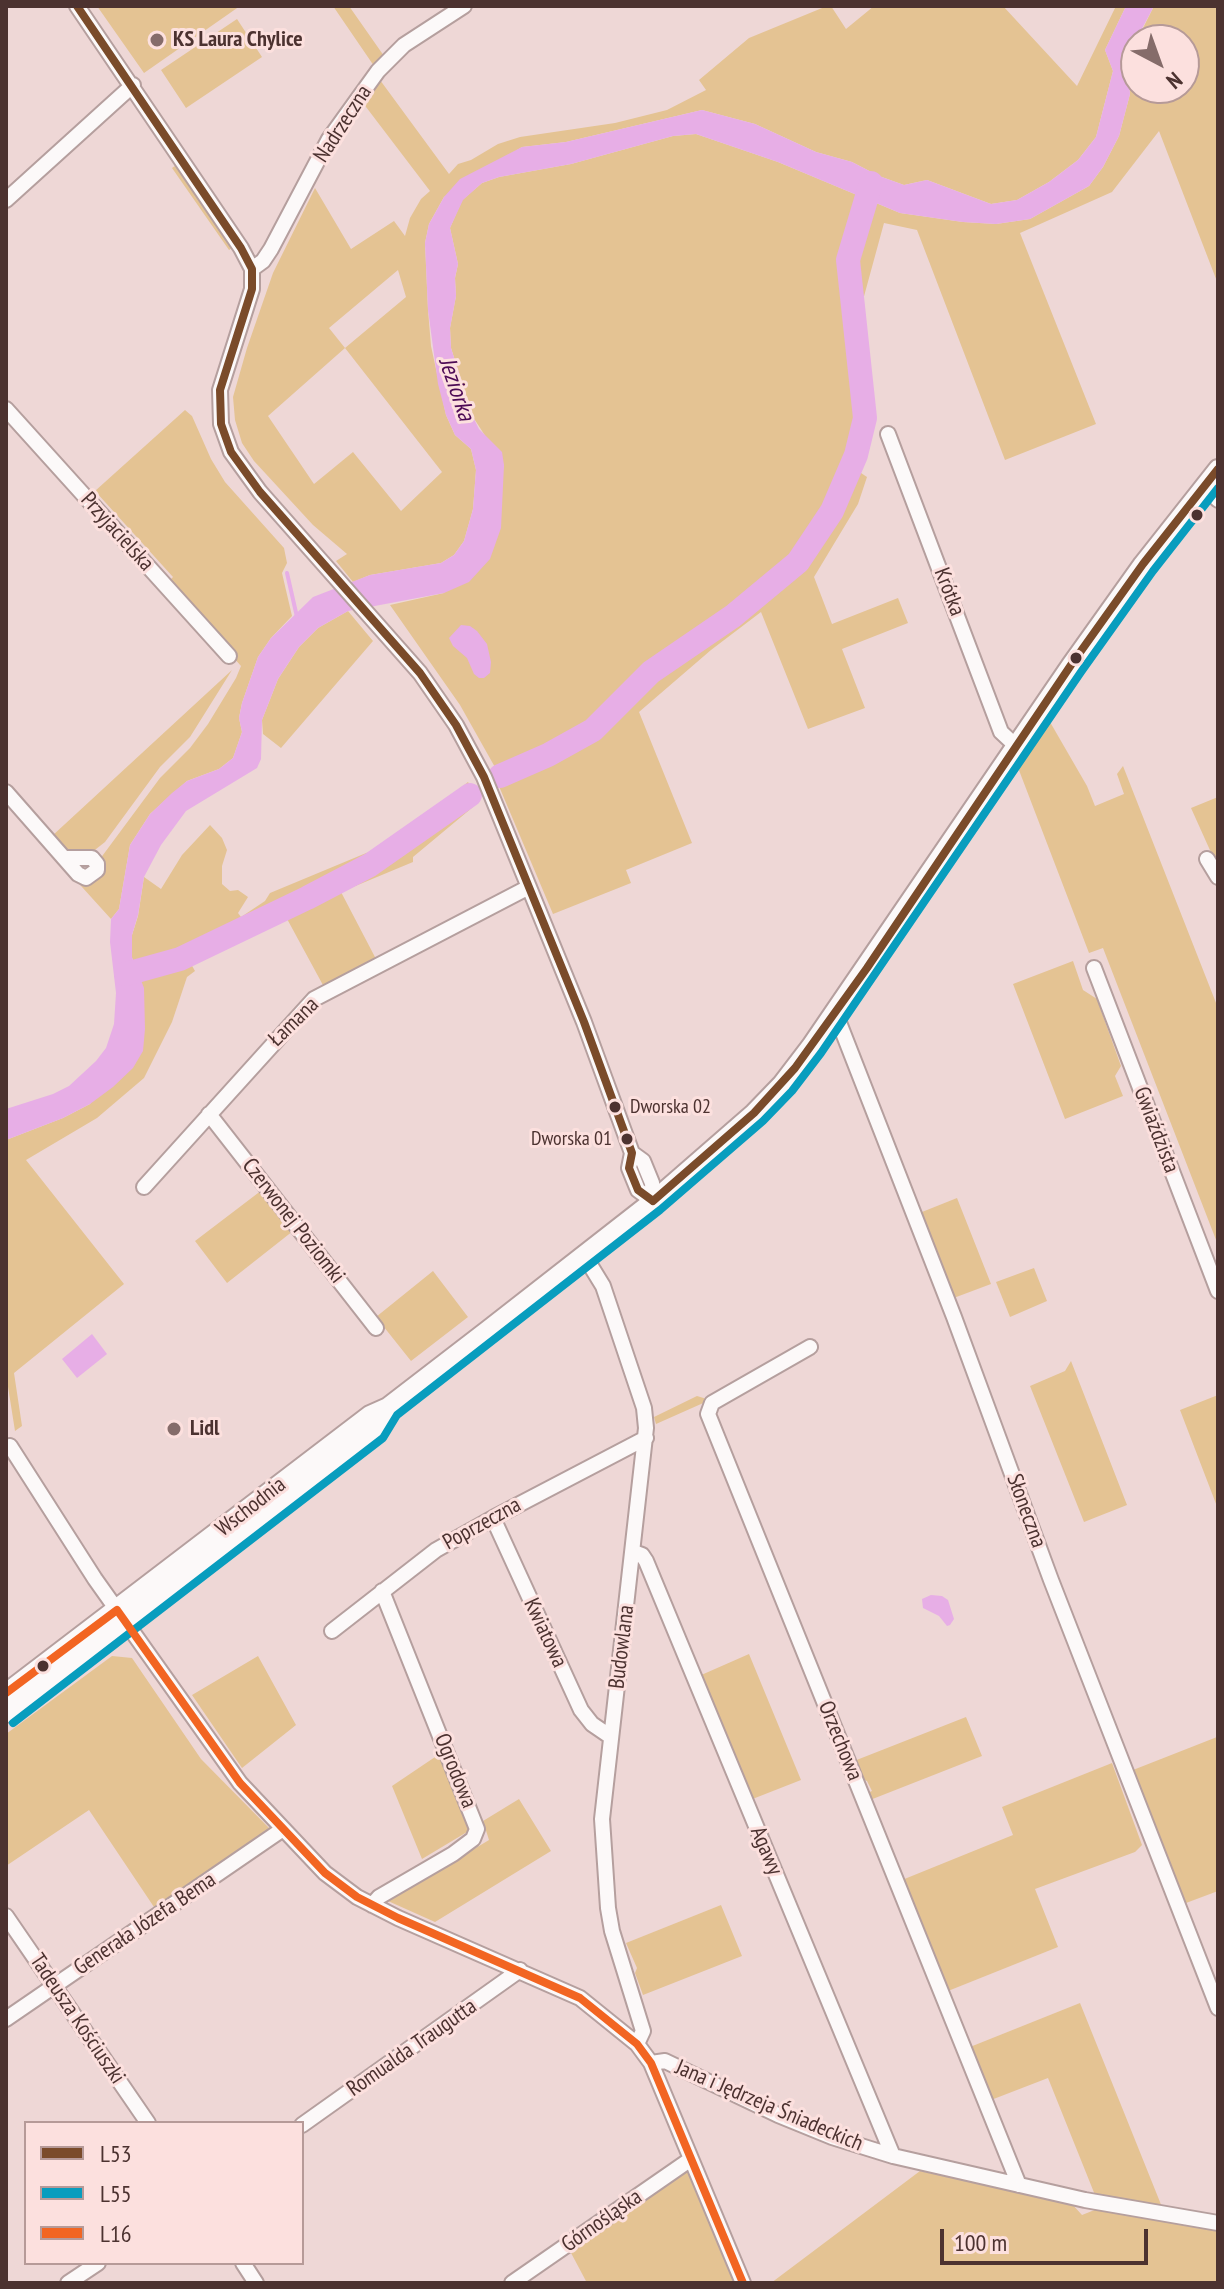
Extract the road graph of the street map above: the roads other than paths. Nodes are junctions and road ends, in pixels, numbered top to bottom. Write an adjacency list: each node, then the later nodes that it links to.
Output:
1 (77, 6): 3 (street)
2 (464, 6): 5 (street, Nadrzeczna)
3 (133, 85): 4 (street); 5 (street)
4 (6, 200)
5 (252, 269): 17 (street)
6 (6, 409): 11 (street, Przyjacielska)
7 (888, 434): 12 (street, Krótka)
8 (1218, 469): 9 (main road, Wschodnia)
9 (1203, 486): 10 (street); 12 (main road, Wschodnia)
10 (1218, 500)
11 (229, 656)
12 (1016, 746): 19 (main road, Wschodnia)
13 (6, 792): 14 (street)
14 (64, 858)
15 (1207, 859): 16 (street)
16 (1218, 877)
17 (529, 887): 20 (street, Łamana); 22 (street)
18 (1094, 968): 24 (street, Gwiaździsta)
19 (833, 1016): 22 (main road, Wschodnia); 42 (street, Słoneczna)
20 (209, 1114): 21 (street, Łamana); 25 (street, Czerwonej Poziomki)
21 (144, 1187)
22 (653, 1201): 23 (main road, Wschodnia)
23 (584, 1255): 27 (street, Budowlana); 32 (main road, Wschodnia)
24 (1218, 1291)
25 (376, 1328)
26 (810, 1347): 50 (street, Orzechowa)
27 (646, 1438): 29 (street, Poprzeczna); 30 (street, Budowlana)
28 (10, 1446): 32 (street, Jana i Jędrzeja Śniadeckich)
29 (493, 1518): 31 (street, Poprzeczna); 36 (street, Kwiatowa)
30 (634, 1552): 36 (street, Budowlana); 48 (street, Agawy)
31 (382, 1591): 33 (street, Poprzeczna); 38 (street, Ogrodowa)
32 (121, 1616): 34 (main road); 35 (main road); 37 (street, Jana i Jędrzeja Śniadeckich)
33 (332, 1631)
34 (6, 1693)
35 (6, 1713)
36 (611, 1737): 44 (street, Budowlana)
37 (283, 1829): 38 (street, Jana i Jędrzeja Śniadeckich); 41 (street, Generała Józefa Bema)
38 (372, 1905): 40 (street, Jana i Jędrzeja Śniadeckich)
39 (6, 1916): 41 (street, Tadeusza Kościuszki)
40 (520, 1970): 44 (street, Jana i Jędrzeja Śniadeckich); 47 (street, Romualda Traugutta)
41 (54, 1986): 43 (street, Generała Józefa Bema); 46 (street, Tadeusza Kościuszki)
42 (1218, 2008)
43 (6, 2019)
44 (637, 2044): 45 (street, Jana i Jędrzeja Śniadeckich)
45 (651, 2063): 48 (street, Jana i Jędrzeja Śniadeckich); 49 (street)
46 (147, 2121)
47 (304, 2124)
48 (893, 2156): 50 (street, Jana i Jędrzeja Śniadeckich)
49 (691, 2159): 56 (street, Górnośląska); 57 (street)
50 (1019, 2185): 51 (street, Jana i Jędrzeja Śniadeckich)
51 (1218, 2223)
52 (95, 2265): 54 (street)
53 (244, 2265): 55 (street)
54 (68, 2283)
55 (256, 2283)
56 (512, 2283)
57 (743, 2283)

